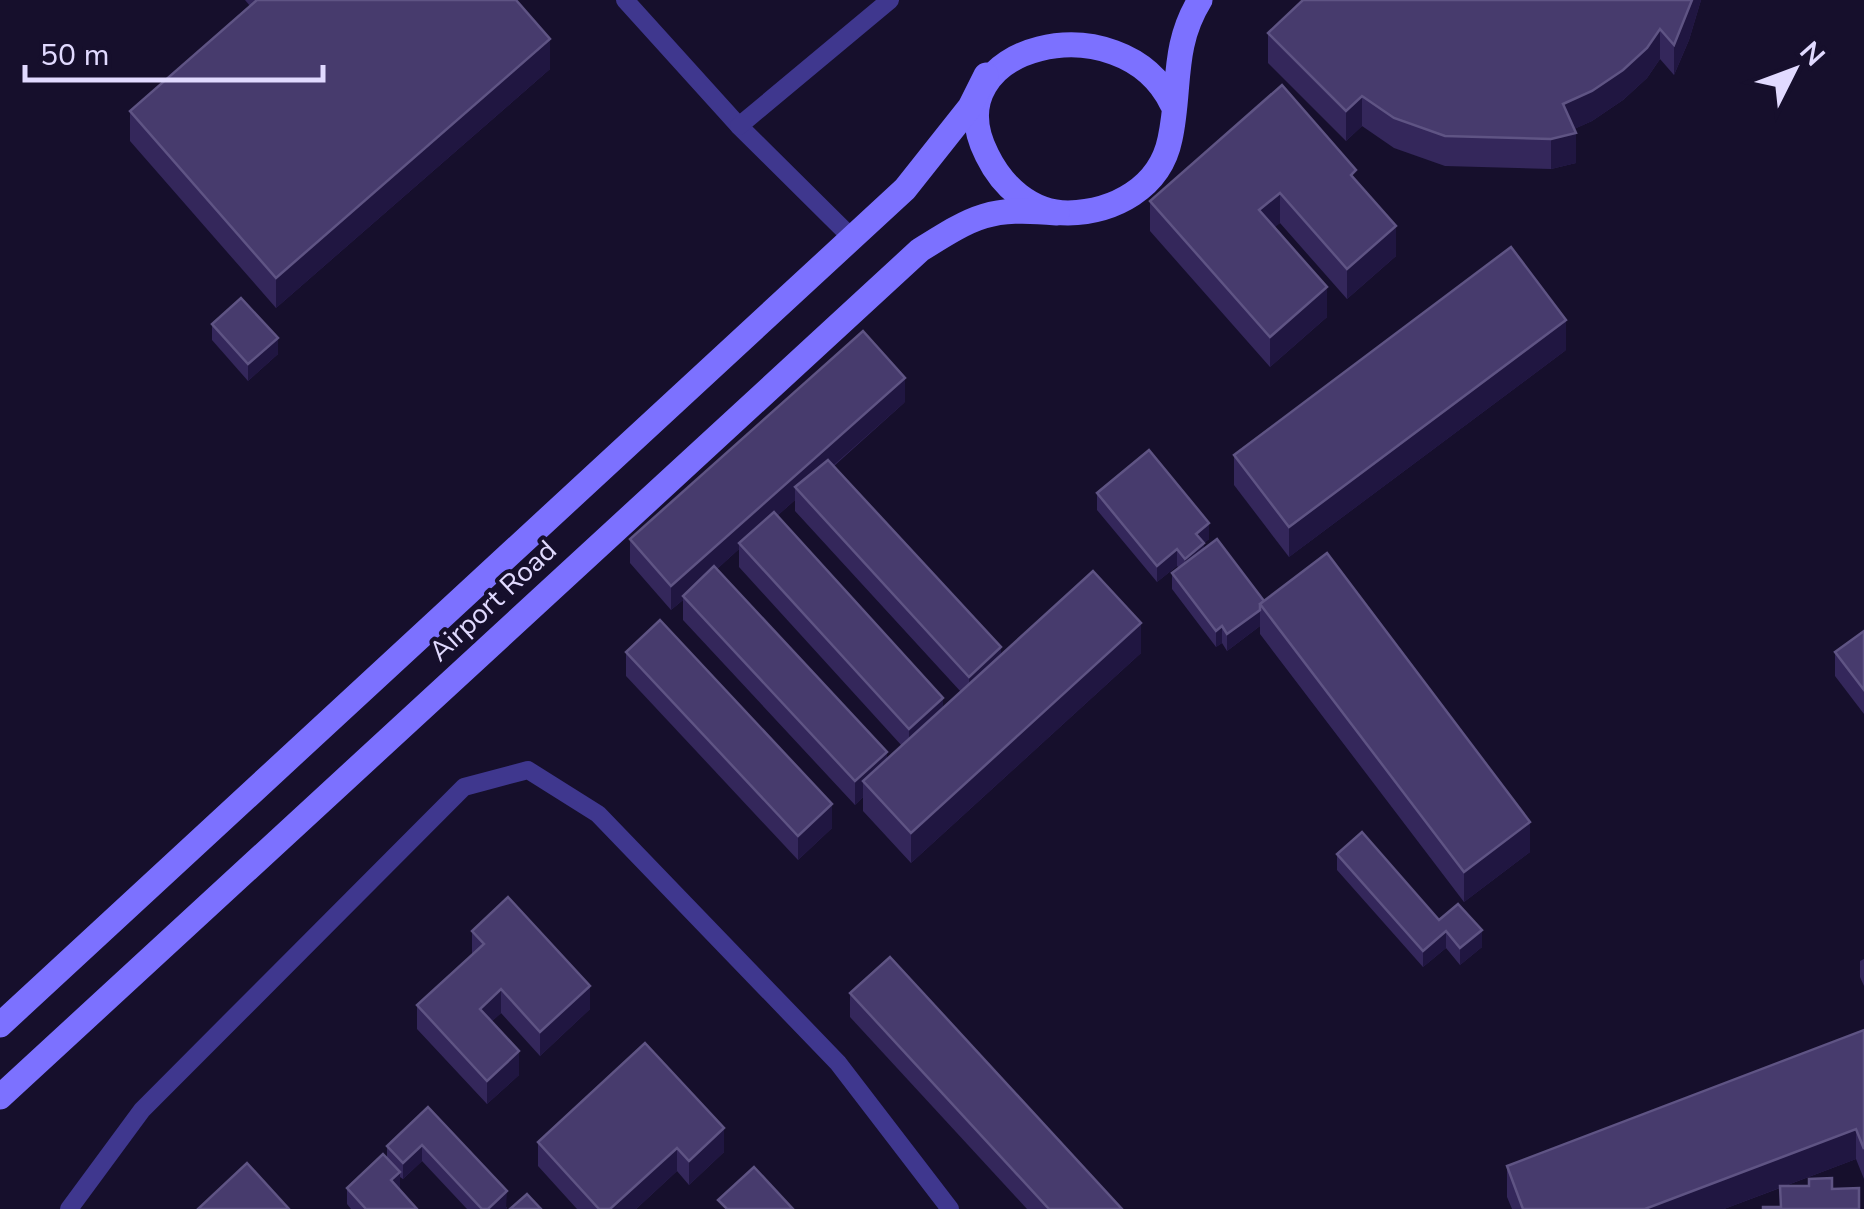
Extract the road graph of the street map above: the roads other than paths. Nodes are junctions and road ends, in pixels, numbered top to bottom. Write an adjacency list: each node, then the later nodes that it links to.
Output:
1 (625, 0): 8 (lane)
2 (890, 0): 8 (lane)
3 (1200, 0): 7 (main road)
4 (1044, 24): 6 (main road, Airport Road)
5 (1105, 24): 7 (main road)
6 (986, 76): 9 (main road); 10 (main road, Airport Road)
7 (1172, 104): 9 (main road, Airport Road)
8 (739, 126): 10 (lane)
9 (1057, 213): 12 (main road, Airport Road)
10 (852, 238): 11 (main road, Airport Road)
11 (0, 1025)
12 (0, 1098)
13 (69, 1209): 14 (lane)
14 (950, 1209)

